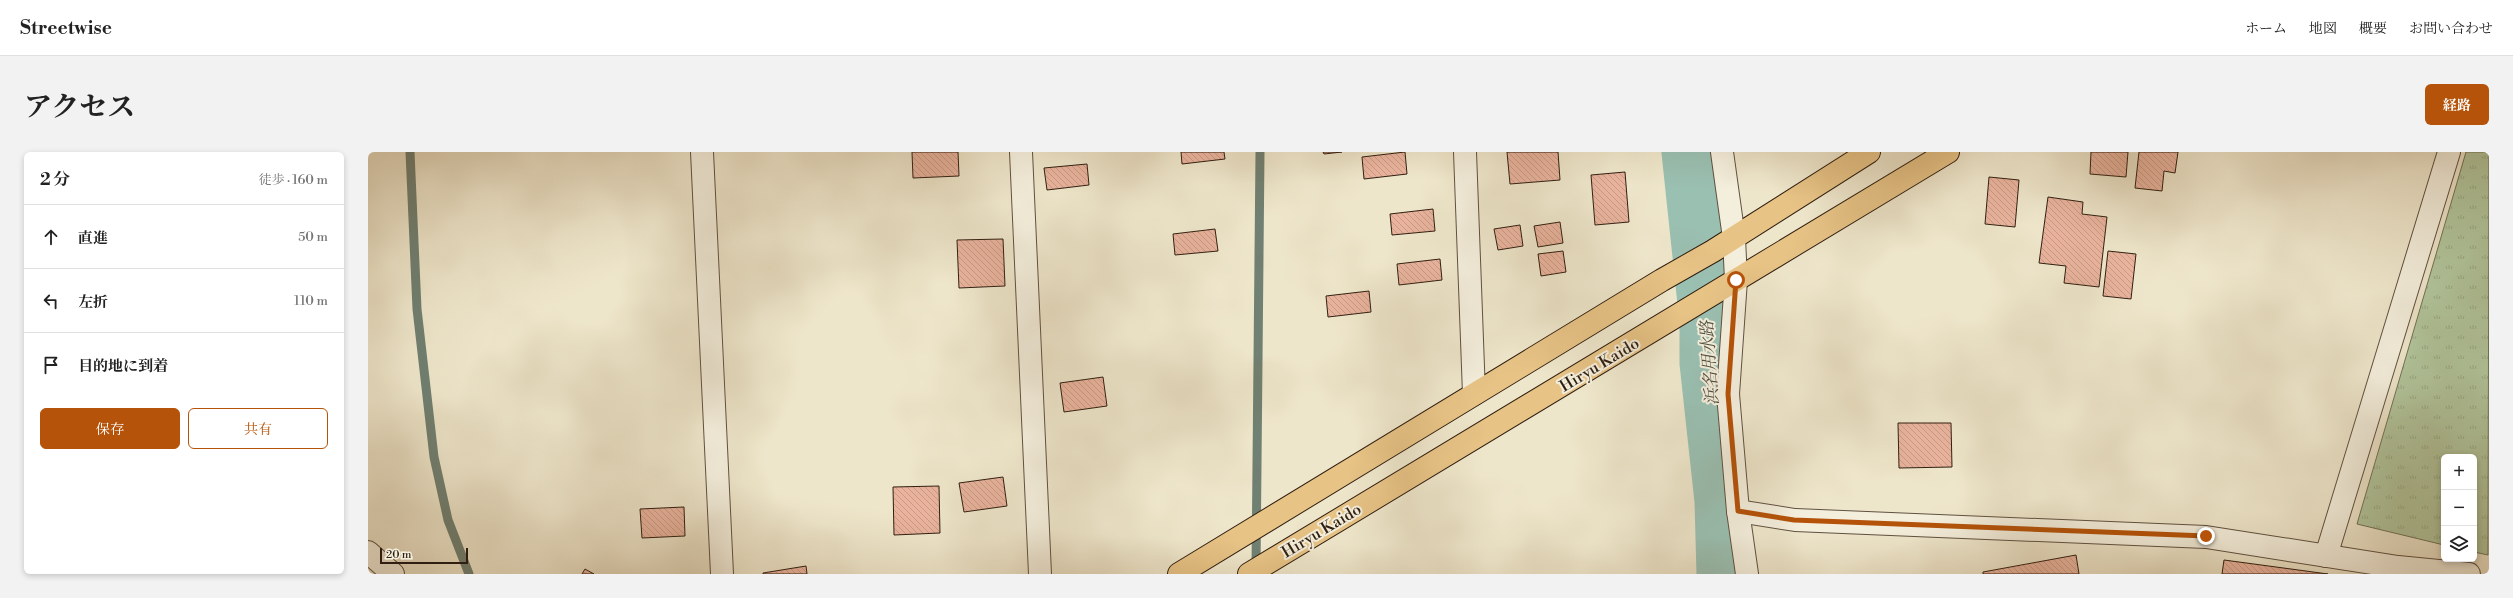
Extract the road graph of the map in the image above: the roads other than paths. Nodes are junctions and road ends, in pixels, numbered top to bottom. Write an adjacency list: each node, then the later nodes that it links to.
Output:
1 (702, 152): 16 (street)
2 (1021, 152): 17 (street)
3 (1465, 152): 10 (street)
4 (1722, 152): 8 (street)
5 (1869, 152): 8 (highway)
6 (1948, 152): 9 (highway, Hiryu Kaido)
7 (2449, 152): 13 (street)
8 (1734, 238): 9 (street); 10 (highway)
9 (1728, 286): 11 (street); 14 (highway, Hiryu Kaido)
10 (1474, 394): 18 (highway)
11 (1738, 511): 13 (street); 20 (street)
12 (368, 552): 15 (street)
13 (2326, 556): 21 (street)
14 (1272, 567): 19 (highway, Hiryu Kaido)
15 (393, 574)
16 (722, 574)
17 (1040, 574)
18 (1179, 574)
19 (1249, 574)
20 (1747, 574)
21 (2469, 574)

